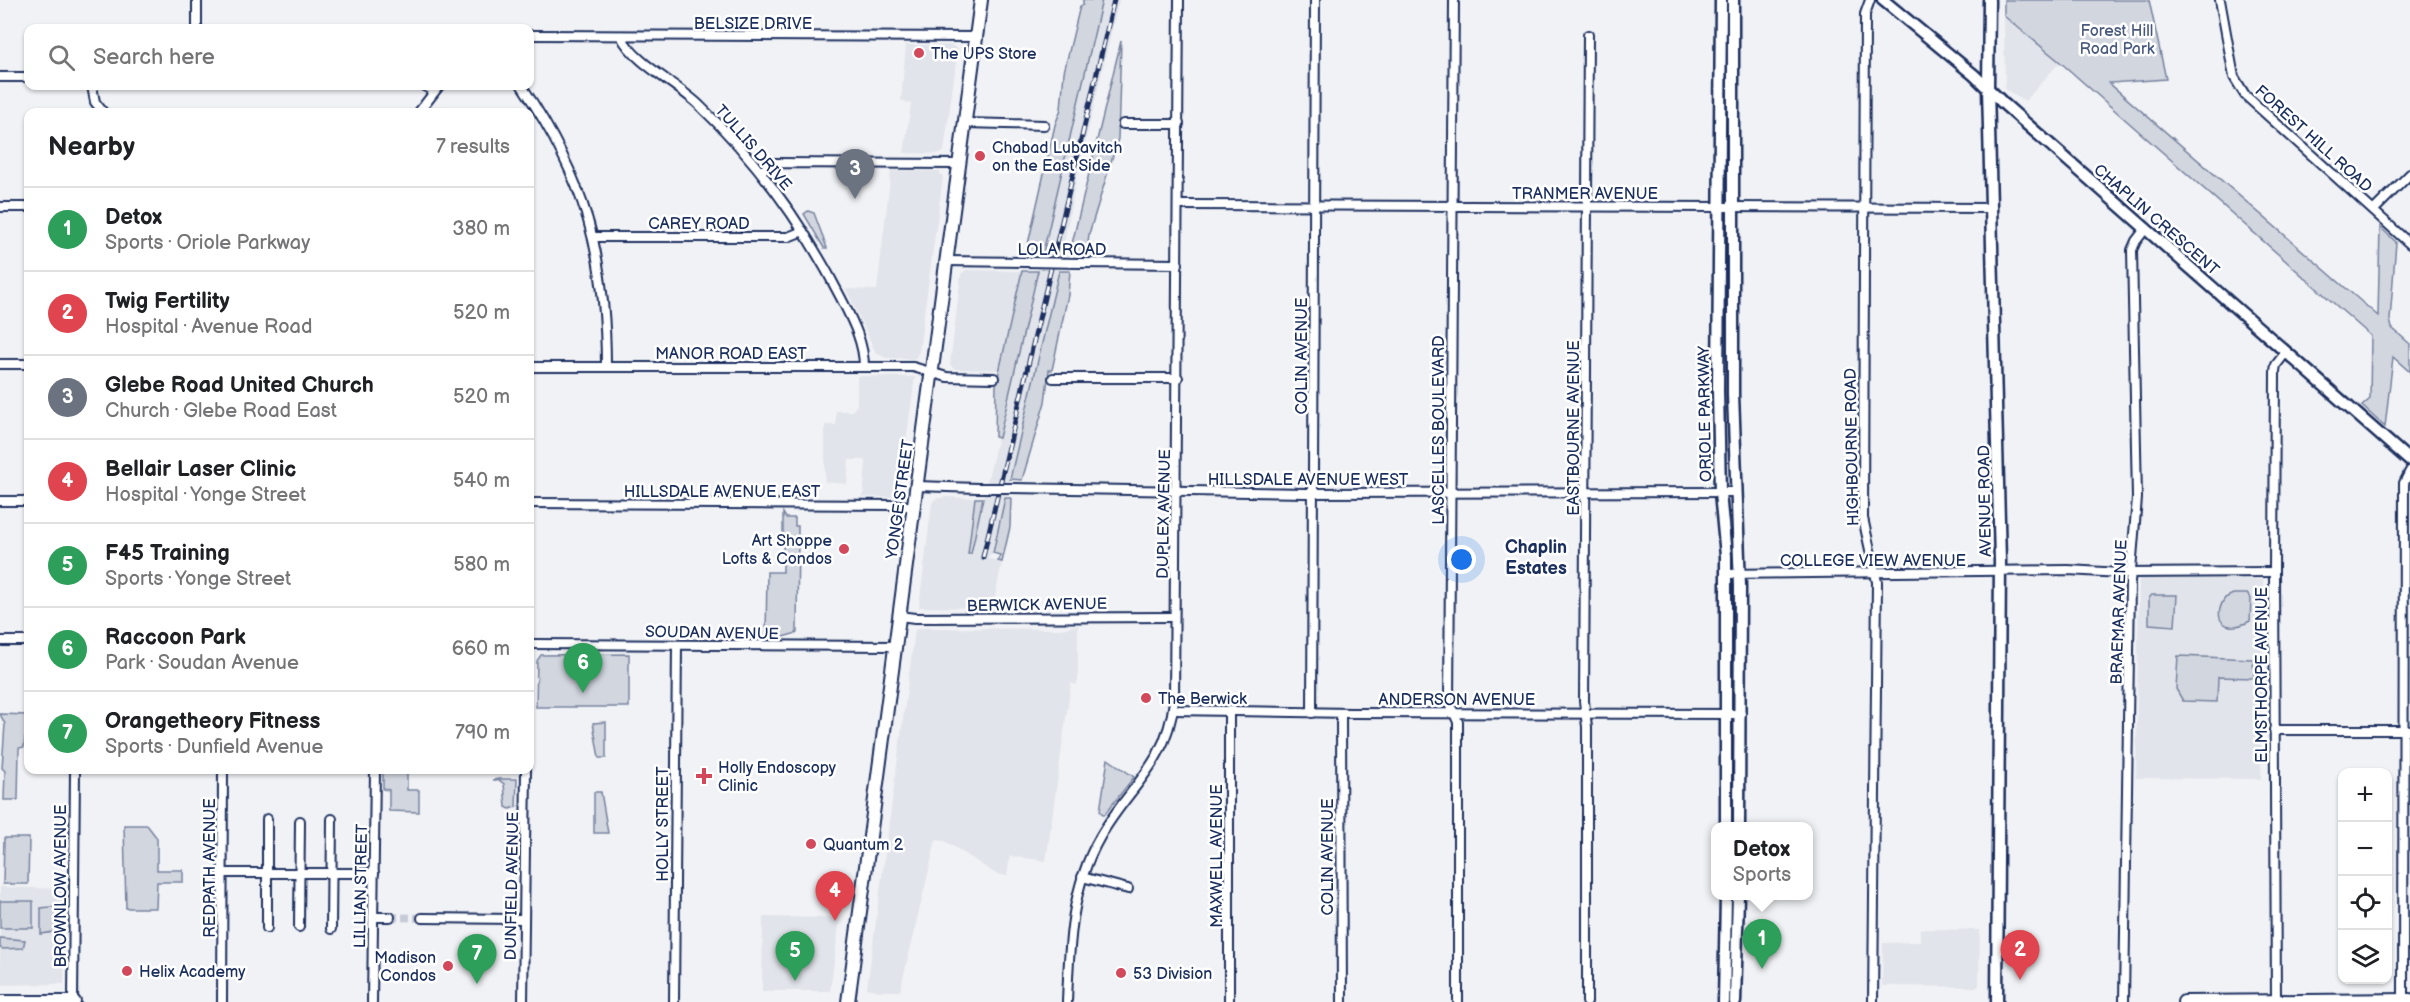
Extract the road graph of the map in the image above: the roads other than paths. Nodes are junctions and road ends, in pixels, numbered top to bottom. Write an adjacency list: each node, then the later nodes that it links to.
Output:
1 (197, 0): 12 (street)
2 (981, 0): 16 (main road, YONGE STREET)
3 (1179, 0): 27 (street, DUPLEX AVENUE)
4 (1316, 0): 33 (street, COLIN AVENUE)
5 (1454, 0): 34 (street, LASCELLES BOULEVARD)
6 (1721, 0): 38 (street, ORIOLE PARKWAY)
7 (1733, 0): 39 (street, ORIOLE PARKWAY)
8 (1870, 0): 40 (street, HIGHBOURNE ROAD)
9 (1883, 0): 19 (street, CHAPLIN CRESCENT)
10 (1989, 0): 19 (street, AVENUE ROAD)
11 (2220, 0): 42 (street, FOREST HILL ROAD)
12 (197, 24)
13 (534, 35): 15 (street, BELSIZE DRIVE)
14 (1588, 35): 35 (street, EASTBOURNE AVENUE)
15 (621, 36): 16 (street, BELSIZE DRIVE); 30 (street, TULLIS DRIVE)
16 (976, 37): 25 (main road, YONGE STREET)
17 (0, 77): 18 (street)
18 (24, 77)
19 (1988, 88): 41 (street, AVENUE ROAD); 43 (street, CHAPLIN CRESCENT)
20 (93, 90): 23 (street)
21 (434, 90): 24 (street)
22 (525, 90): 45 (street)
23 (100, 108)
24 (421, 108)
25 (965, 123): 28 (street); 29 (main road, YONGE STREET)
26 (1123, 124): 27 (street)
27 (1179, 124): 32 (street, DUPLEX AVENUE)
28 (1044, 125)
29 (959, 164): 30 (street); 47 (main road, YONGE STREET)
30 (762, 171): 44 (street, TULLIS DRIVE)
31 (2410, 174): 42 (street)
32 (1178, 205): 33 (street, TRANMER AVENUE); 48 (street, DUPLEX AVENUE)
33 (1316, 205): 34 (street, TRANMER AVENUE); 63 (street, COLIN AVENUE)
34 (1452, 206): 35 (street, TRANMER AVENUE); 65 (street, LASCELLES BOULEVARD)
35 (1588, 206): 38 (street, TRANMER AVENUE); 67 (street, EASTBOURNE AVENUE)
36 (0, 207): 37 (street)
37 (24, 207)
38 (1718, 207): 39 (street, TRANMER AVENUE); 66 (street, ORIOLE PARKWAY)
39 (1732, 207): 40 (street, TRANMER AVENUE); 64 (street, ORIOLE PARKWAY)
40 (1864, 207): 41 (street, TRANMER AVENUE); 74 (street, HIGHBOURNE ROAD)
41 (1992, 207): 72 (street, AVENUE ROAD)
42 (2374, 210): 46 (street, FOREST HILL ROAD)
43 (2146, 228): 49 (street, CHAPLIN CRESCENT); 75 (street, BRAEMAR AVENUE)
44 (803, 231): 45 (street, CAREY ROAD); 54 (street, TULLIS DRIVE)
45 (594, 237): 53 (street)
46 (2410, 244)
47 (946, 261): 48 (street, LOLA ROAD, bridge); 55 (main road, YONGE STREET)
48 (1178, 264): 58 (street, DUPLEX AVENUE)
49 (2286, 352): 59 (street, CHAPLIN CRESCENT); 73 (street, ELMSTHORPE AVENUE)
50 (0, 364): 51 (street)
51 (24, 364)
52 (534, 367): 53 (street, MANOR ROAD EAST)
53 (606, 367): 54 (street, MANOR ROAD EAST)
54 (864, 367): 55 (street, MANOR ROAD EAST)
55 (932, 372): 56 (street, MANOR ROAD EAST); 61 (main road, YONGE STREET)
56 (994, 378)
57 (1053, 378): 58 (street)
58 (1178, 378): 62 (street, DUPLEX AVENUE)
59 (2410, 461)
60 (2410, 471): 94 (street)
61 (917, 486): 62 (street, HILLSDALE AVENUE WEST, bridge); 71 (main road, YONGE STREET)
62 (1177, 490): 63 (street, HILLSDALE AVENUE WEST); 79 (street, DUPLEX AVENUE)
63 (1314, 492): 65 (street, HILLSDALE AVENUE WEST); 87 (street, COLIN AVENUE)
64 (1736, 492): 66 (street, HILLSDALE AVENUE WEST); 77 (street, ORIOLE PARKWAY)
65 (1451, 493): 67 (street, HILLSDALE AVENUE WEST); 88 (street, LASCELLES BOULEVARD)
66 (1720, 493): 67 (street, HILLSDALE AVENUE WEST); 76 (street, ORIOLE PARKWAY)
67 (1586, 494): 90 (street, EASTBOURNE AVENUE)
68 (0, 501): 69 (street)
69 (24, 501)
70 (534, 503): 71 (street, HILLSDALE AVENUE EAST)
71 (914, 507): 78 (main road, YONGE STREET)
72 (2000, 572): 74 (street, COLLEGE VIEW AVENUE); 75 (street, COLLEGE VIEW AVENUE); 140 (street, AVENUE ROAD)
73 (2274, 572): 75 (street, COLLEGE VIEW AVENUE); 93 (street, ELMSTHORPE AVENUE)
74 (1875, 573): 77 (street, COLLEGE VIEW AVENUE); 139 (street, HIGHBOURNE ROAD)
75 (2131, 573): 141 (street, BRAEMAR AVENUE)
76 (1725, 574): 77 (street, COLLEGE VIEW AVENUE); 91 (street, ORIOLE PARKWAY)
77 (1739, 574): 92 (street, ORIOLE PARKWAY)
78 (899, 616): 79 (street, BERWICK AVENUE); 84 (main road, YONGE STREET)
79 (1174, 617): 85 (street, DUPLEX AVENUE)
80 (0, 641): 81 (street)
81 (24, 641)
82 (534, 644): 83 (street, SOUDAN AVENUE)
83 (676, 645): 84 (street, SOUDAN AVENUE); 130 (street, HOLLY STREET)
84 (895, 646): 131 (main road, YONGE STREET)
85 (1173, 710): 86 (street, ANDERSON AVENUE); 109 (street, DUPLEX AVENUE)
86 (1229, 711): 87 (street, ANDERSON AVENUE); 133 (street, MAXWELL AVENUE)
87 (1312, 712): 89 (street, ANDERSON AVENUE)
88 (1454, 712): 89 (street, ANDERSON AVENUE); 90 (street, ANDERSON AVENUE); 135 (street, LASCELLES BOULEVARD)
89 (1341, 713): 134 (street, COLIN AVENUE)
90 (1586, 713): 91 (street, ANDERSON AVENUE); 136 (street, EASTBOURNE AVENUE)
91 (1725, 714): 92 (street, ANDERSON AVENUE); 102 (street, ORIOLE PARKWAY)
92 (1741, 714): 103 (street, ORIOLE PARKWAY)
93 (2274, 730): 94 (street); 123 (street, ELMSTHORPE AVENUE)
94 (2407, 730): 122 (street)
95 (75, 774): 126 (street, BROWNLOW AVENUE)
96 (223, 774): 104 (street, REDPATH AVENUE)
97 (375, 774): 108 (street, LILLIAN STREET)
98 (526, 774): 116 (street, DUNFIELD AVENUE)
99 (267, 819): 105 (street)
100 (332, 819): 107 (street)
101 (300, 821): 106 (street)
102 (1726, 822)
103 (1739, 822)
104 (222, 873): 105 (street); 127 (street, REDPATH AVENUE)
105 (267, 873): 106 (street); 118 (street)
106 (300, 873): 107 (street); 117 (street)
107 (332, 873): 108 (street); 119 (street)
108 (374, 873): 113 (street, LILLIAN STREET)
109 (1082, 877): 110 (street); 132 (street, DUPLEX AVENUE)
110 (1128, 889)
111 (1726, 900): 120 (street)
112 (1737, 900): 121 (street)
113 (373, 917): 114 (street); 128 (street, LILLIAN STREET)
114 (390, 917)
115 (422, 918): 116 (street)
116 (524, 919): 129 (street, DUNFIELD AVENUE)
117 (299, 927)
118 (267, 928)
119 (331, 929)
120 (1723, 970): 121 (street); 137 (street)
121 (1736, 970): 138 (street)
122 (2407, 1000): 124 (main road)
123 (2276, 1001): 124 (main road); 142 (main road)
124 (2356, 1001)
125 (0, 1002): 126 (main road)
126 (73, 1002)
127 (222, 1002)
128 (372, 1002)
129 (524, 1002)
130 (674, 1002)
131 (848, 1002)
132 (1067, 1002)
133 (1229, 1002)
134 (1342, 1002)
135 (1458, 1002)
136 (1587, 1002)
137 (1724, 1002)
138 (1735, 1002)
139 (1873, 1002)
140 (1997, 1002)
141 (2124, 1002)
142 (2184, 1002)

